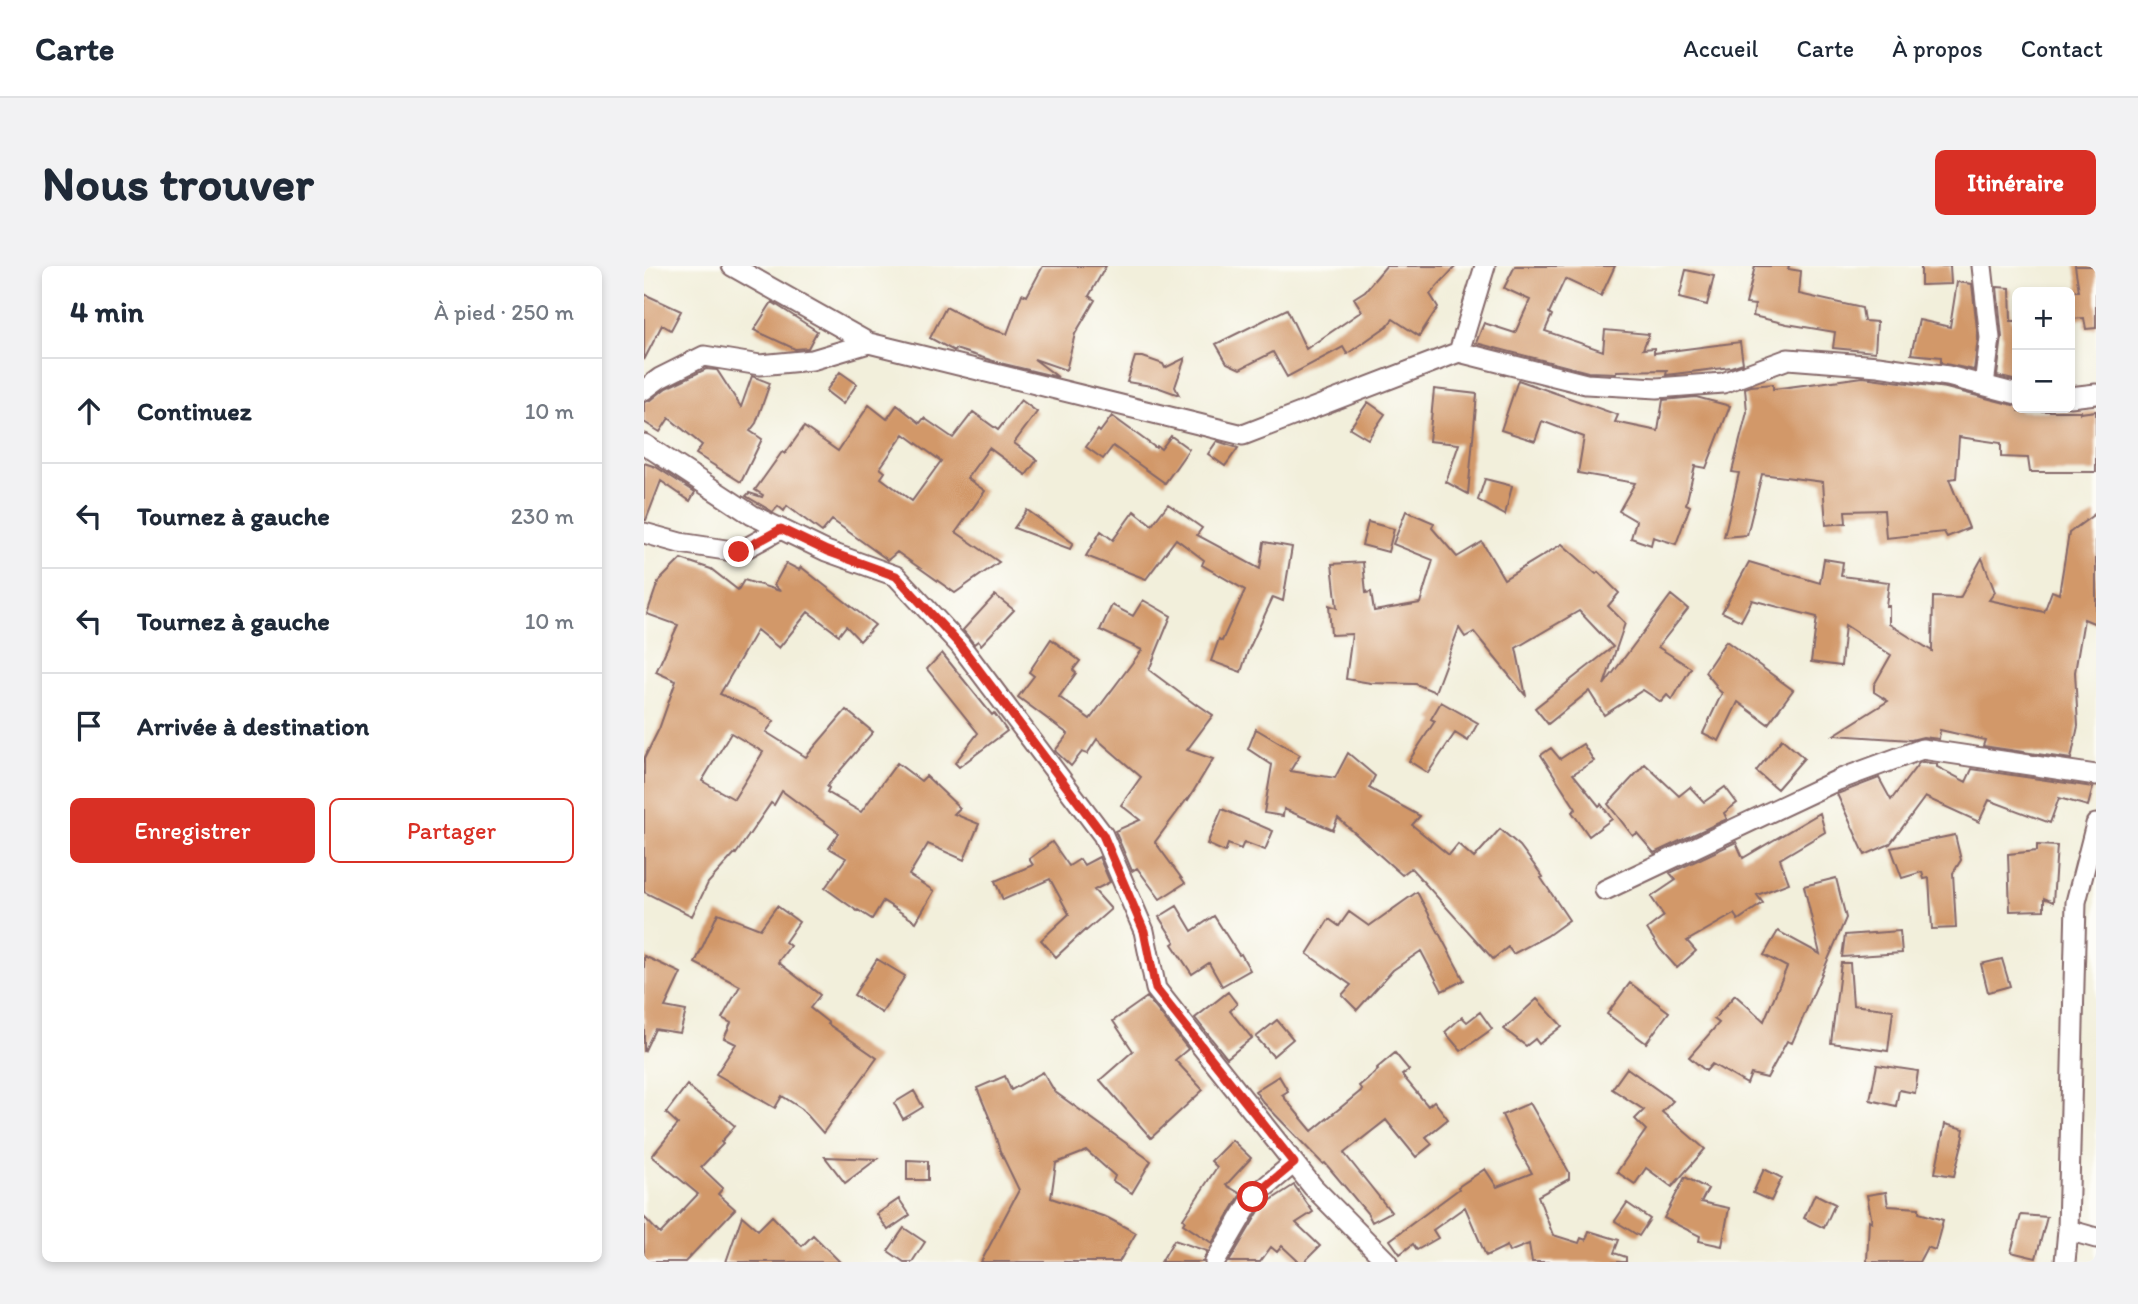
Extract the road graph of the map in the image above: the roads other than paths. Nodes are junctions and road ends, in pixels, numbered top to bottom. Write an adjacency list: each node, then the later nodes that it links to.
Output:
1 (732, 266): 4 (street)
2 (1485, 266): 5 (street)
3 (1982, 266): 6 (street)
4 (869, 343): 5 (street); 7 (street)
5 (1459, 352): 6 (street)
6 (1984, 386): 8 (street)
7 (644, 390)
8 (2012, 393)
9 (2096, 394): 10 (street)
10 (2075, 396)
11 (644, 444): 12 (street)
12 (781, 529): 13 (street); 17 (street)
13 (644, 533)
14 (2096, 775): 16 (street)
15 (2096, 824): 18 (street)
16 (1605, 890)
17 (1294, 1163): 20 (street); 21 (street)
18 (2068, 1230): 19 (street); 22 (street)
19 (2096, 1238)
20 (1214, 1262)
21 (1387, 1262)
22 (2065, 1262)

